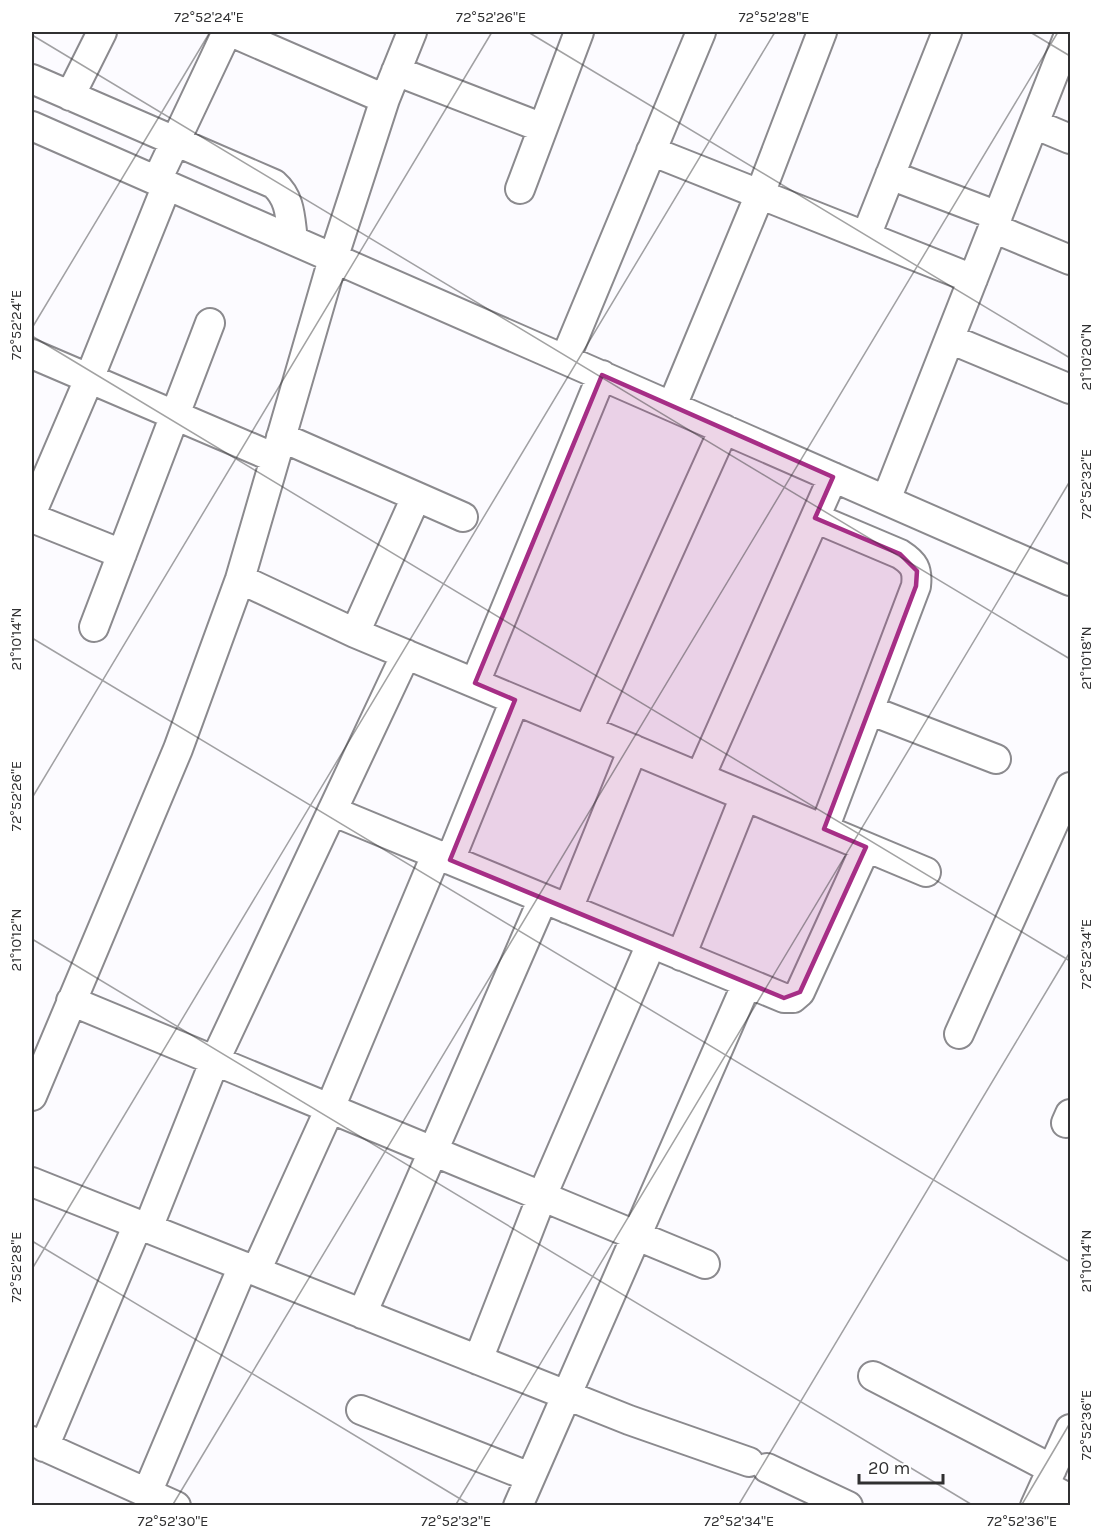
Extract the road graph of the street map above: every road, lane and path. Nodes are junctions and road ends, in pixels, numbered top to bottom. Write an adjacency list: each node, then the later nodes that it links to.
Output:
1 (102, 32): 11 (street)
2 (229, 32): 12 (street); 17 (street)
3 (412, 32): 9 (street)
4 (579, 32): 15 (street)
5 (701, 32): 18 (street)
6 (822, 32): 22 (street)
7 (947, 32): 19 (street)
8 (1070, 32): 13 (street)
9 (396, 71): 12 (street); 15 (street)
10 (32, 79): 11 (street)
11 (70, 96): 17 (street)
12 (385, 99): 26 (street)
13 (1034, 124): 16 (street); 23 (street)
14 (32, 126): 20 (street)
15 (543, 128): 21 (street)
16 (1071, 139)
17 (176, 141): 20 (street); 25 (street)
18 (651, 151): 22 (street); 32 (street)
19 (890, 176): 23 (street); 24 (street)
20 (162, 183): 25 (street); 34 (street)
21 (520, 189)
22 (760, 194): 24 (street); 36 (street)
23 (996, 222): 27 (street); 28 (street)
24 (866, 236): 28 (street)
25 (293, 240): 26 (street)
26 (333, 259): 32 (street); 39 (street)
27 (1071, 260)
28 (974, 279): 30 (street)
29 (210, 323): 37 (street)
30 (950, 339): 35 (street); 42 (street)
31 (32, 354): 34 (street)
32 (565, 359): 33 (street)
33 (602, 375): 36 (street); 53 (street)
34 (89, 379): 37 (street); 43 (street)
35 (1071, 388)
36 (672, 406): 38 (street)
37 (174, 416): 39 (street); 47 (street)
38 (724, 429): 40 (street); 56 (street)
39 (278, 448): 41 (street); 48 (street)
40 (833, 477): 42 (street); 46 (street)
41 (416, 497): 44 (street); 51 (street)
42 (886, 500): 49 (street)
43 (32, 512)
44 (463, 517)
45 (32, 518): 47 (street)
46 (815, 518): 55 (street); 59 (street)
47 (122, 554): 50 (street)
48 (240, 579): 51 (street); 72 (street)
49 (1071, 581)
50 (94, 627)
51 (356, 633): 52 (street)
52 (406, 654): 53 (street); 62 (street)
53 (475, 683): 54 (street)
54 (515, 700): 56 (street); 66 (street)
55 (869, 710): 58 (street); 64 (street)
56 (588, 730): 57 (street)
57 (633, 749): 59 (street); 68 (street)
58 (996, 759)
59 (700, 777): 61 (street)
60 (1071, 787): 63 (street)
61 (745, 796): 64 (street); 70 (street)
62 (332, 812): 66 (street); 74 (street)
63 (1063, 825): 73 (street)
64 (824, 829): 65 (street)
65 (866, 847): 67 (street); 71 (street)
66 (443, 858): 68 (street); 76 (street)
67 (926, 872)
68 (555, 904): 69 (street); 77 (street)
69 (651, 944): 70 (street); 79 (street)
70 (681, 956): 71 (street)
71 (747, 983): 81 (street)
72 (71, 1001): 74 (street); 75 (street)
73 (959, 1034)
74 (215, 1060): 76 (street); 80 (street)
75 (32, 1096)
76 (330, 1108): 77 (street); 83 (street)
77 (434, 1151): 79 (street); 84 (street)
78 (32, 1182): 80 (street)
79 (542, 1196): 81 (street); 85 (street)
80 (143, 1226): 83 (street); 90 (street)
81 (637, 1235): 82 (street); 87 (street)
82 (705, 1264)
83 (249, 1268): 84 (street); 93 (street)
84 (362, 1314): 85 (street)
85 (478, 1360): 87 (street)
86 (873, 1376): 92 (street)
87 (567, 1395): 91 (street); 97 (street)
88 (361, 1410): 91 (street)
89 (1071, 1429): 92 (street)
90 (38, 1444): 93 (street)
91 (530, 1477): 95 (street)
92 (1044, 1487): 94 (street)
93 (147, 1493): 96 (street)
94 (1071, 1499)
95 (520, 1505)
96 (176, 1506)
97 (848, 1506)

